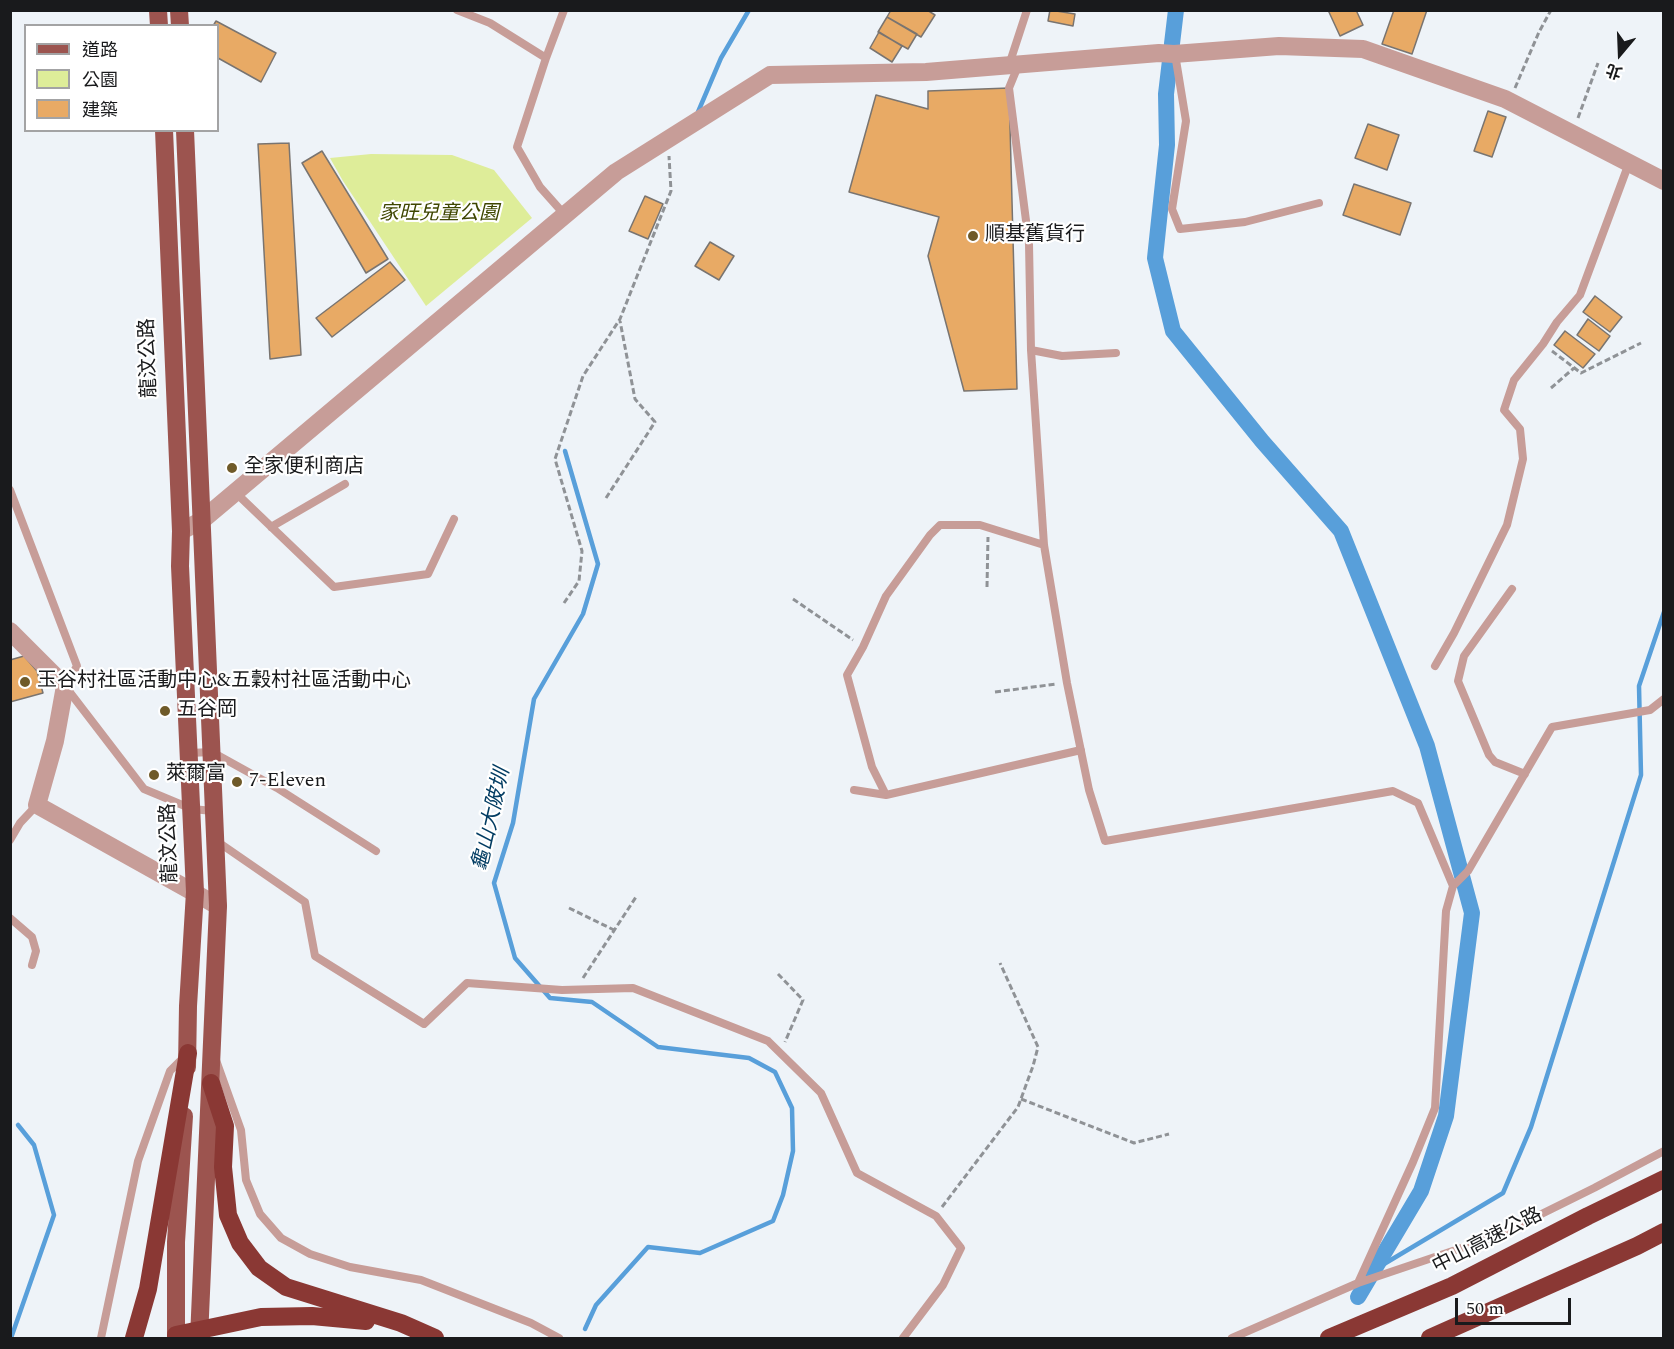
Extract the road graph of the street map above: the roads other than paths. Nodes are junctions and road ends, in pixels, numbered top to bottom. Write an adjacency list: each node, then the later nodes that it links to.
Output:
1 (457, 10): 5 (lane)
2 (564, 10): 5 (lane)
3 (1027, 10): 6 (lane)
4 (1169, 54): 6 (street); 9 (street); 11 (lane)
5 (546, 58): 12 (lane)
6 (1013, 66): 12 (street); 13 (lane)
7 (164, 132): 21 (main road, 龍汶公路)
8 (185, 132): 19 (main road)
9 (1629, 163): 10 (street); 25 (lane)
10 (1664, 182)
11 (1319, 203)
12 (565, 215): 17 (street)
13 (1031, 350): 14 (lane); 22 (lane)
14 (1116, 352)
15 (345, 484): 20 (lane)
16 (10, 490): 26 (lane)
17 (234, 492): 19 (street); 20 (lane)
18 (454, 519): 20 (lane)
19 (201, 521): 21 (street); 29 (main road)
20 (271, 527)
21 (181, 531): 30 (main road, 龍汶公路)
22 (1044, 544): 28 (lane); 33 (lane)
23 (1512, 589): 31 (lane)
24 (10, 631): 26 (street)
25 (1435, 666)
26 (65, 686): 34 (street); 35 (lane)
27 (1664, 699): 31 (lane)
28 (1081, 750): 33 (lane); 40 (lane)
29 (212, 752): 30 (lane); 36 (main road); 39 (lane)
30 (189, 753): 35 (main road, 龍汶公路)
31 (1525, 774): 40 (lane)
32 (854, 789): 33 (lane)
33 (886, 795)
34 (38, 804): 38 (lane); 41 (street)
35 (192, 809): 36 (lane); 41 (main road, 龍汶公路)
36 (213, 811): 37 (main road)
37 (214, 839): 42 (main road); 61 (lane)
38 (10, 840)
39 (376, 851)
40 (1453, 886): 53 (lane)
41 (195, 892): 42 (street); 45 (main road, 龍汶公路)
42 (218, 906): 46 (main road)
43 (10, 918): 44 (lane)
44 (32, 965)
45 (188, 1006): 46 (main road); 48 (main road, 龍汶公路)
46 (214, 1009): 47 (main road)
47 (211, 1044): 49 (main road); 60 (lane)
48 (188, 1053): 56 (main road, 龍汶公路); 57 (lane); 58 (highway)
49 (211, 1083): 54 (highway); 55 (main road)
50 (1664, 1151): 53 (lane)
51 (1664, 1179): 63 (highway, 中山高速公路)
52 (1664, 1232): 64 (highway)
53 (1359, 1283): 62 (lane)
54 (401, 1323): 55 (highway); 59 (highway)
55 (199, 1335): 56 (highway)
56 (176, 1337)
57 (101, 1338)
58 (134, 1338)
59 (435, 1338)
60 (559, 1338)
61 (903, 1338)
62 (1232, 1338)
63 (1329, 1338)
64 (1430, 1338)

